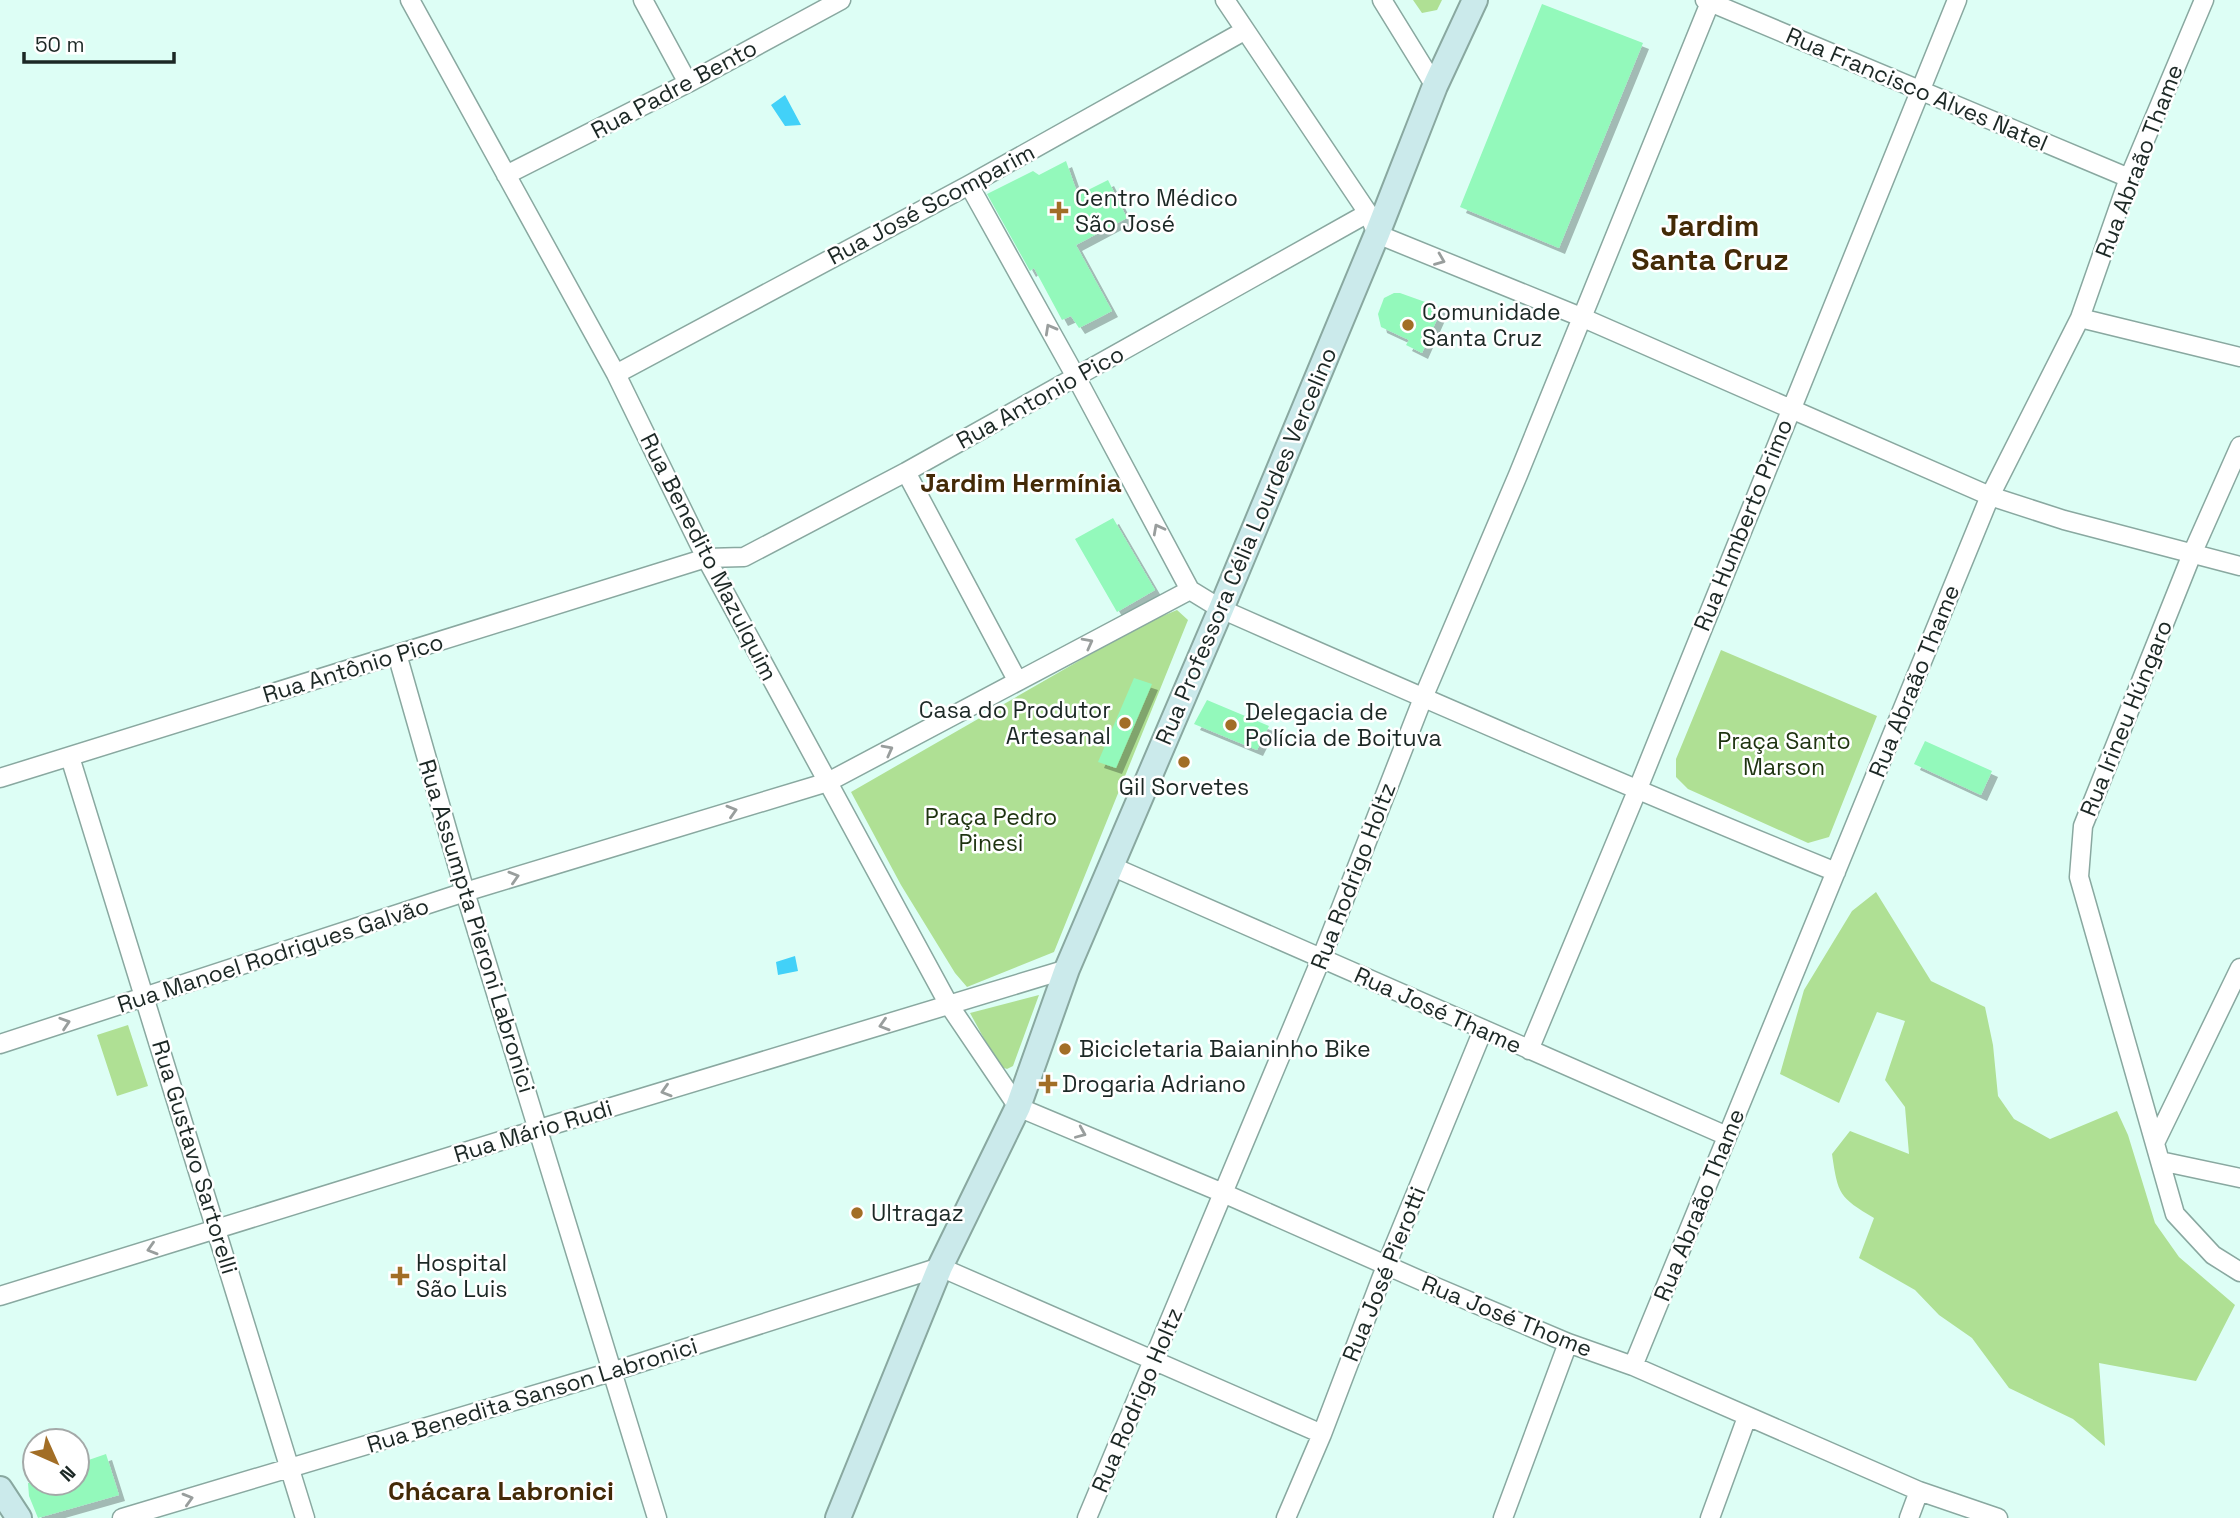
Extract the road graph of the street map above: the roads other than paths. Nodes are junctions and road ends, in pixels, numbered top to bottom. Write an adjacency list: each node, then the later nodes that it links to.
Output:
1 (410, 0): 14 (street, Rua Benedito Mazulquim)
2 (643, 0): 11 (street)
3 (841, 0): 11 (street, Rua Padre Bento)
4 (1225, 0): 10 (street)
5 (1382, 0): 12 (street)
6 (1475, 0): 12 (main road, Rua Professora Célia Lourdes Vercelino)
7 (1957, 0): 13 (street, Rua Humberto Primo)
8 (2204, 0): 15 (street, Rua Abraão Thame)
9 (1709, 1): 13 (street, Rua Francisco Alves Natel); 18 (street, Rua Rodrigo Holtz)
10 (1244, 31): 16 (street, Rua José Scomparim); 17 (street)
11 (688, 83): 14 (street, Rua Padre Bento)
12 (1435, 86): 17 (main road, Rua Professora Célia Lourdes Vercelino)
13 (1920, 90): 15 (street, Rua Francisco Alves Natel); 23 (street, Rua Humberto Primo)
14 (506, 175): 21 (street, Rua Benedito Mazulquim)
15 (2129, 178): 19 (street, Rua Abraão Thame)
16 (969, 185): 21 (street, Rua José Scomparim); 22 (street, one-way to 16)
17 (1372, 224): 18 (street, one-way to 18); 22 (street, Rua Antonio Pico); 31 (main road, Rua Professora Célia Lourdes Vercelino)
18 (1581, 317): 23 (street); 34 (street, Rua Rodrigo Holtz)
19 (2080, 318): 20 (street); 26 (street, Rua Abraão Thame)
20 (2240, 357)
21 (616, 374): 28 (street, Rua Benedito Mazulquim)
22 (1076, 377): 25 (street, Rua Antonio Pico); 30 (street, one-way to 22)
23 (1791, 407): 26 (street); 38 (street, Rua Humberto Primo)
24 (2240, 446): 27 (street, Rua Irineu Húngaro)
25 (906, 472): 28 (street, Rua Antonio Pico); 33 (street)
26 (1990, 496): 27 (street); 40 (street, Rua Abraão Thame)
27 (2192, 554): 29 (street); 53 (street, Rua Irineu Húngaro)
28 (706, 558): 32 (street, Rua Antônio Pico); 37 (street, Rua Benedito Mazulquim)
29 (2240, 566)
30 (1190, 590): 31 (street); 33 (street, one-way to 30)
31 (1221, 608): 34 (street); 39 (main road, Rua Professora Célia Lourdes Vercelino)
32 (397, 654): 35 (street, Rua Antônio Pico); 41 (street, Rua Assumpta Pieroni Labronici)
33 (1017, 680): 37 (street, one-way to 33)
34 (1423, 698): 38 (street); 42 (street, Rua Rodrigo Holtz)
35 (70, 757): 36 (street, Rua Antônio Pico); 45 (street, Rua Gustavo Sartorelli)
36 (0, 778)
37 (828, 782): 41 (street, Rua Manoel Rodrigues Galvão, one-way to 37); 46 (street, Rua Benedito Mazulquim)
38 (1637, 791): 40 (street); 49 (street, Rua Humberto Primo)
39 (1111, 866): 42 (street, Rua José Thame); 44 (main road, Rua Professora Célia Lourdes Vercelino)
40 (1836, 872): 52 (street, Rua Abraão Thame)
41 (465, 892): 45 (street, Rua Manoel Rodrigues Galvão); 51 (street, Rua Assumpta Pieroni Labronici)
42 (1321, 959): 47 (street, Rua José Thame); 55 (street, Rua Rodrigo Holtz)
43 (2240, 968): 53 (street)
44 (1067, 969): 46 (street, Rua Mário Rudi); 50 (main road, Rua Professora Célia Lourdes Vercelino)
45 (145, 997): 48 (street, Rua Manoel Rodrigues Galvão, one-way to 45); 56 (street, Rua Gustavo Sartorelli)
46 (949, 1005): 50 (street, Rua Benedito Mazulquim); 51 (street, Rua Mário Rudi, one-way to 51)
47 (1483, 1030): 49 (street, Rua José Thame); 57 (street, Rua José Pierotti)
48 (0, 1044)
49 (1529, 1050): 52 (street, Rua José Thame)
50 (1018, 1107): 55 (street, Rua José Thome, one-way to 55); 58 (main road, Rua Professora Célia Lourdes Vercelino)
51 (539, 1129): 56 (street, Rua Mário Rudi); 64 (street, Rua Assumpta Pieroni Labronici)
52 (1727, 1136): 63 (street, Rua Abraão Thame)
53 (2157, 1152): 54 (street); 59 (street, Rua Irineu Húngaro)
54 (2240, 1178)
55 (1223, 1193): 57 (street, Rua José Thome); 62 (street, Rua Rodrigo Holtz)
56 (217, 1229): 60 (street, Rua Mário Rudi, one-way to 60); 67 (street, Rua Gustavo Sartorelli)
57 (1386, 1266): 61 (street, Rua José Thome); 66 (street, Rua José Pierotti)
58 (940, 1267): 62 (street); 64 (street, Rua Benedita Sanson Labronici); 74 (main road, Rua Professora Célia Lourdes Vercelino)
59 (2240, 1272)
60 (0, 1296)
61 (1568, 1343): 63 (street, Rua José Thome); 77 (street)
62 (1154, 1360): 66 (street); 75 (street, Rua Rodrigo Holtz)
63 (1633, 1366): 65 (street, Rua José Thome)
64 (611, 1372): 67 (street, Rua Benedita Sanson Labronici); 73 (street, Rua Assumpta Pieroni Labronici)
65 (1747, 1417): 69 (street, Rua José Thome); 78 (street)
66 (1322, 1434): 76 (street, Rua José Pierotti)
67 (291, 1468): 71 (street, Rua Benedita Sanson Labronici, one-way to 67); 72 (street, Rua Gustavo Sartorelli)
68 (0, 1489): 70 (main road)
69 (1919, 1490): 79 (street); 80 (street, Rua José Thome)
70 (19, 1518)
71 (122, 1518)
72 (305, 1518)
73 (657, 1518)
74 (838, 1518)
75 (1087, 1518)
76 (1286, 1518)
77 (1503, 1518)
78 (1710, 1518)
79 (1909, 1518)
80 (1998, 1518)

